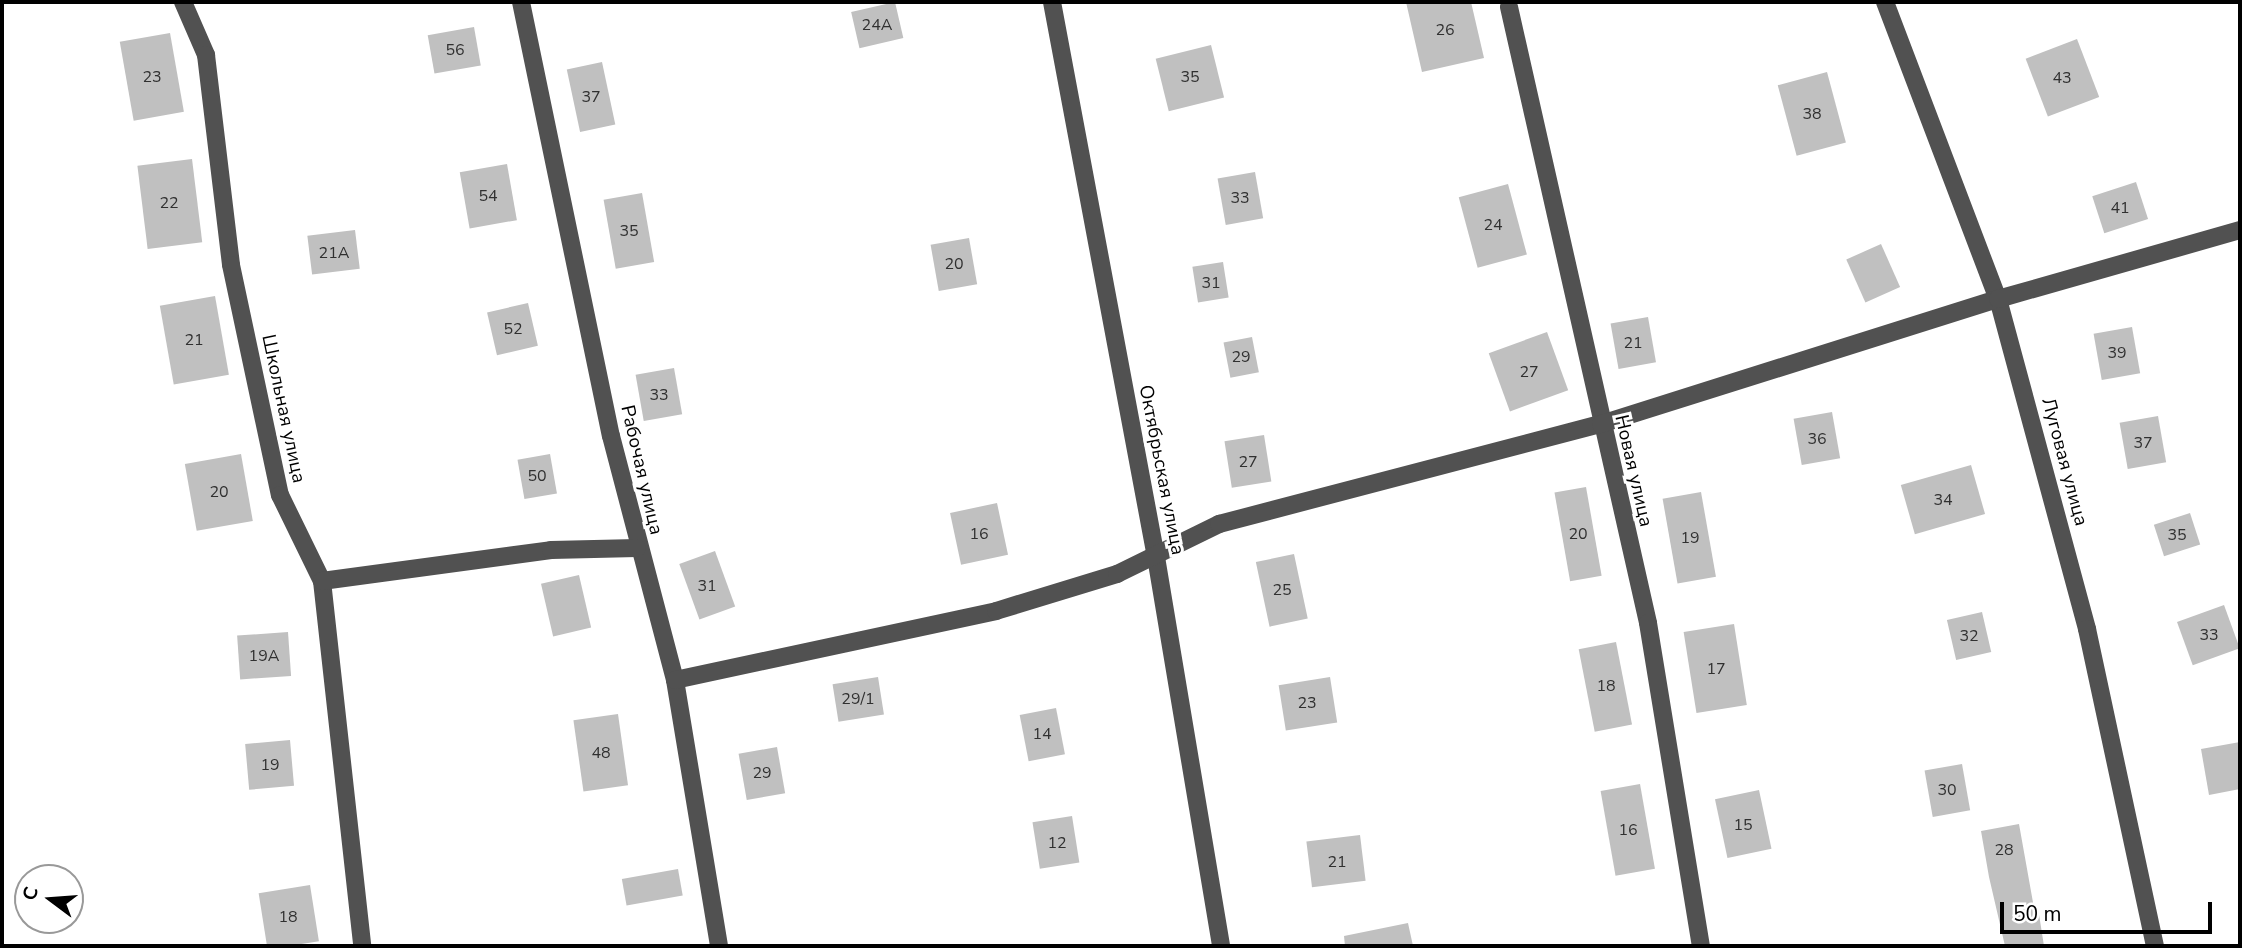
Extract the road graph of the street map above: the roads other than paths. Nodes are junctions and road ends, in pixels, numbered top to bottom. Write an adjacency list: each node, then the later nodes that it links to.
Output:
1 (183, 2): 11 (street, Школьная улица)
2 (521, 2): 9 (street, Рабочая улица)
3 (1052, 2): 10 (street, Октябрьская улица)
4 (1885, 2): 7 (street, Луговая улица)
5 (1509, 8): 8 (street, Новая улица)
6 (2240, 230): 7 (street)
7 (1998, 299): 8 (street); 17 (street, Луговая улица)
8 (1601, 424): 10 (street); 16 (street, Новая улица)
9 (637, 548): 11 (street); 12 (street, Рабочая улица)
10 (1156, 557): 12 (street); 15 (street, Октябрьская улица)
11 (322, 581): 13 (street, Школьная улица)
12 (675, 680): 14 (street, Рабочая улица)
13 (362, 946)
14 (719, 946)
15 (1221, 946)
16 (1701, 946)
17 (2155, 946)

